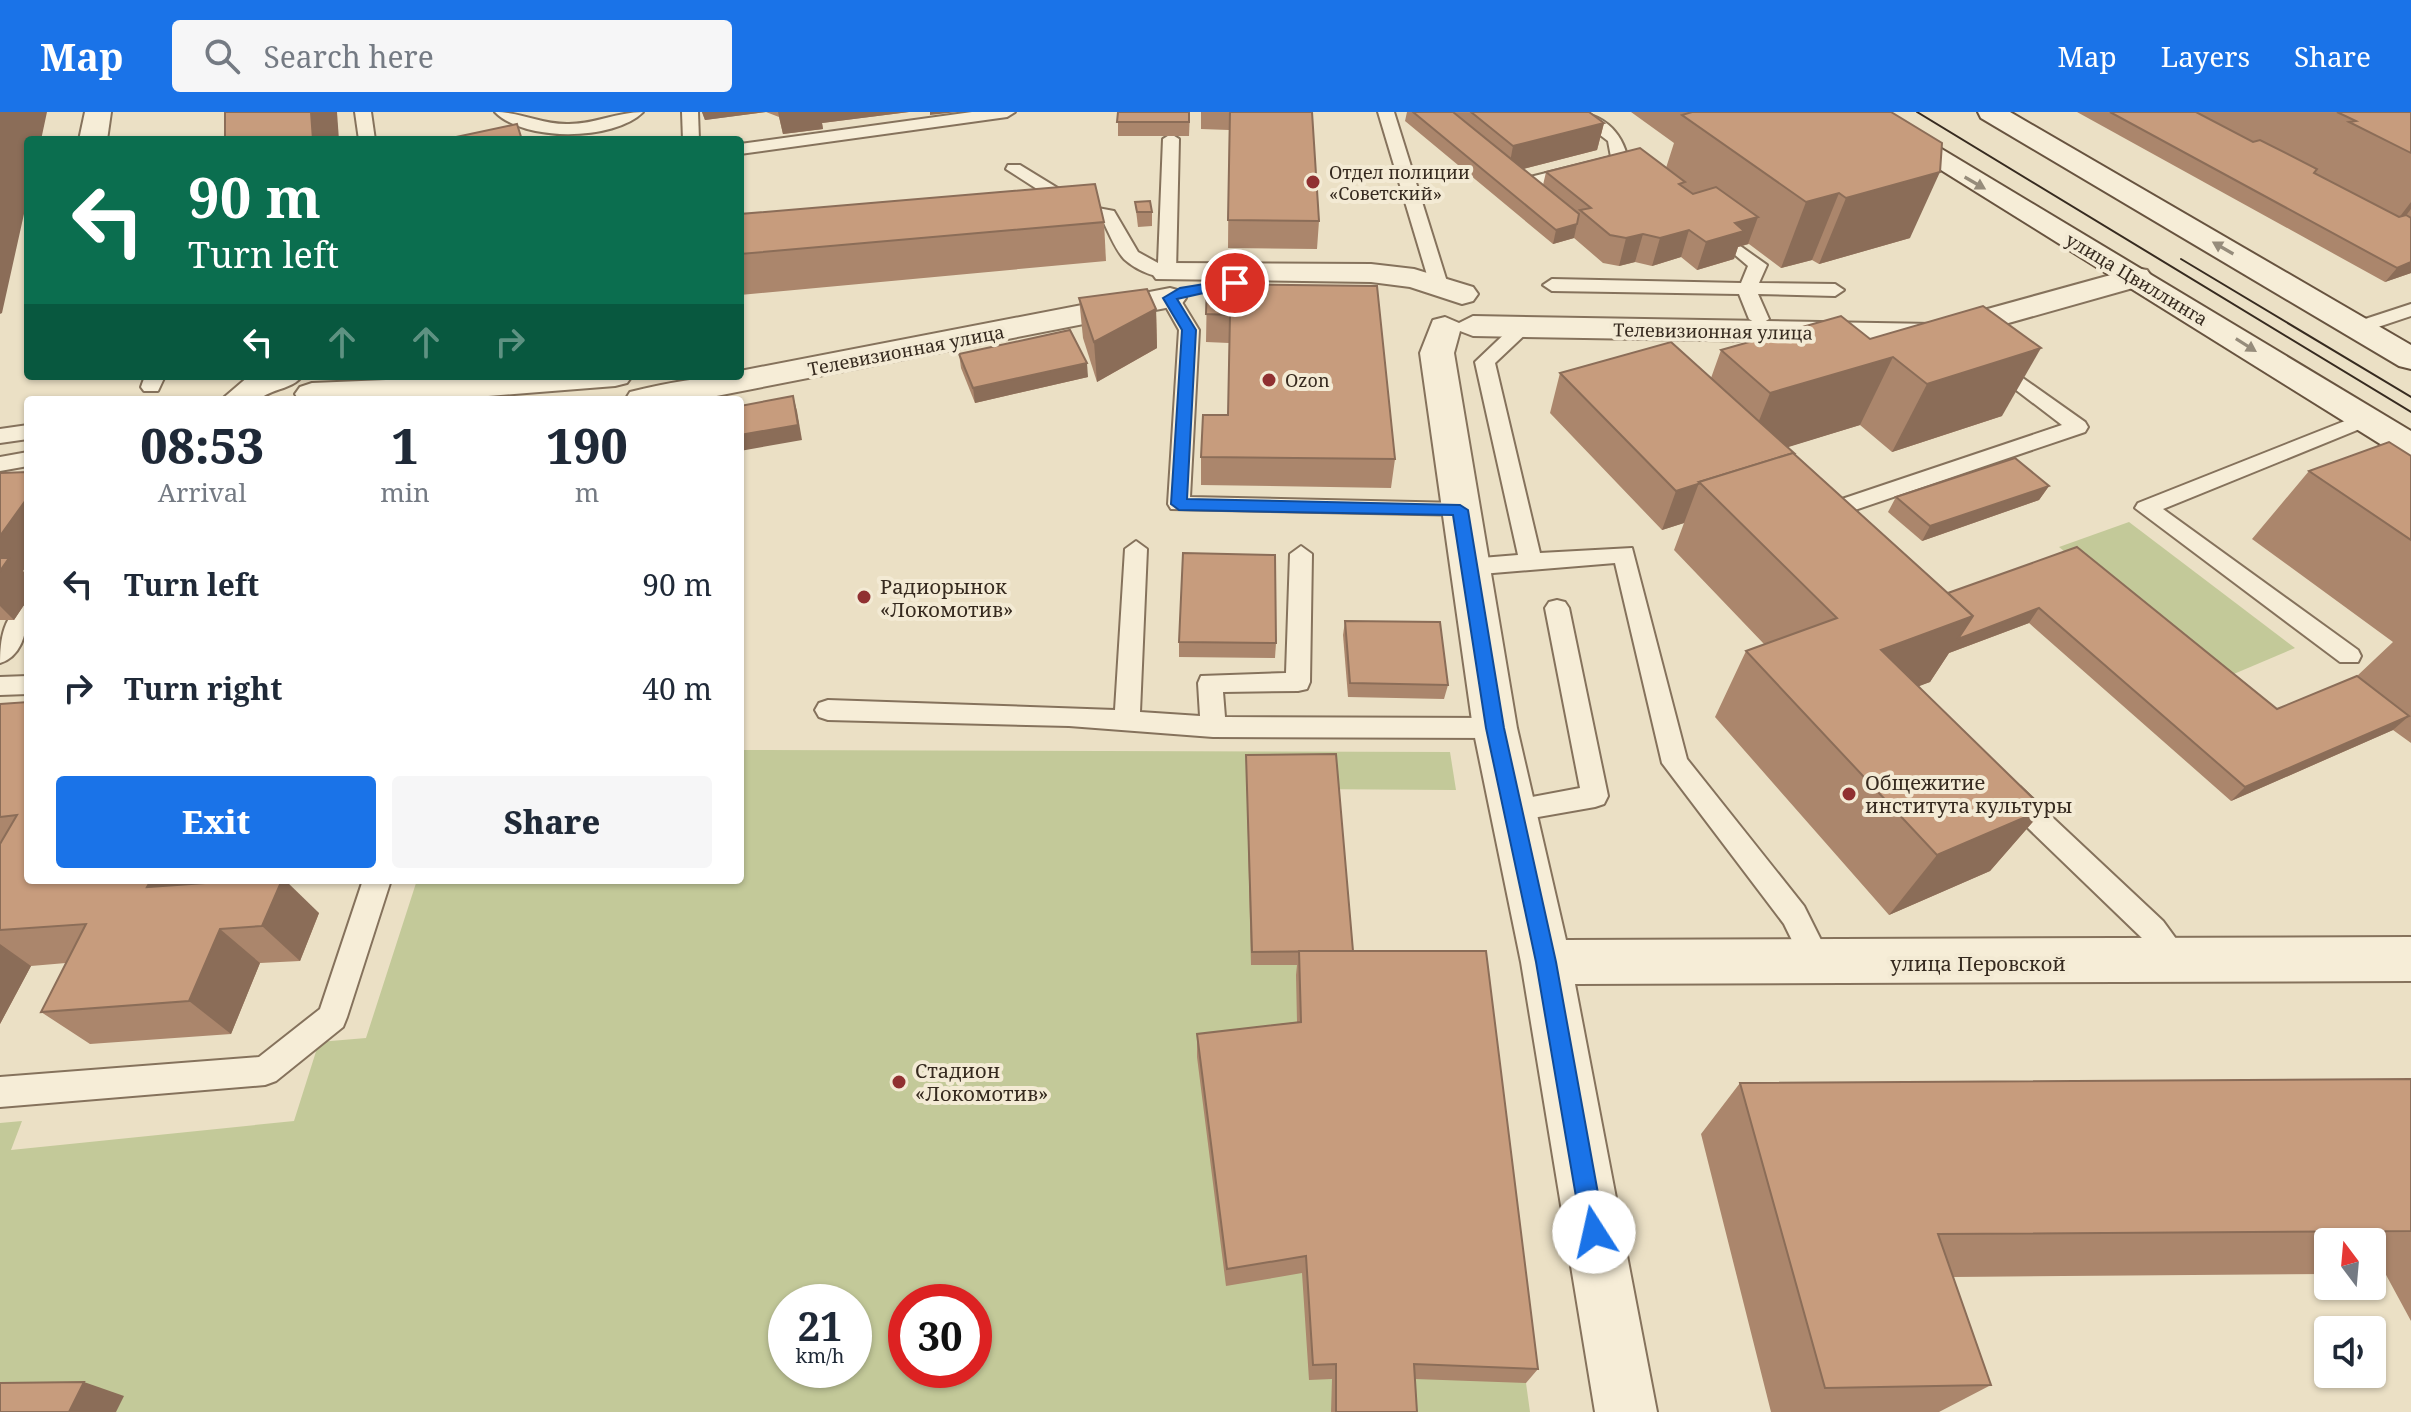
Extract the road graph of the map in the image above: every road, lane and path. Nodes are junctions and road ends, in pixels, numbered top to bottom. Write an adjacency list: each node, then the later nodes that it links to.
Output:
1 (98, 112): 12 (street)
2 (363, 112): 13 (lane)
3 (503, 112): 11 (lane)
4 (635, 112): 11 (lane)
5 (690, 112): 14 (lane)
6 (1007, 112): 16 (lane)
7 (1386, 112): 27 (lane)
8 (1578, 112): 18 (lane)
9 (1861, 112): 22 (street, улица Цвиллинга, one-way to 22)
10 (1991, 112): 31 (street, one-way to 10)
11 (600, 132)
12 (94, 136)
13 (366, 136)
14 (691, 136)
15 (1171, 139): 23 (lane)
16 (744, 148)
17 (1014, 169): 19 (lane)
18 (1532, 182)
19 (1082, 210): 20 (lane); 23 (lane)
20 (1051, 213)
21 (1736, 248): 25 (lane)
22 (2124, 270): 29 (street, Телевизионная улица); 32 (street, Телевизионная улица); 41 (street, улица Цвиллинга, one-way to 41)
23 (1164, 283): 27 (street, Телевизионная улица); 33 (street, Телевизионная улица); 35 (street, Телевизионная улица); 48 (lane)
24 (1552, 285): 25 (lane)
25 (1747, 290): 26 (lane); 29 (lane)
26 (1835, 290)
27 (1453, 306): 29 (street, Телевизионная улица); 30 (street, Телевизионная улица); 48 (street)
28 (2411, 310): 31 (lane)
29 (1759, 319)
30 (1523, 327): 32 (street, Телевизионная улица); 51 (lane)
31 (2360, 327): 34 (street)
32 (1952, 332): 47 (lane)
33 (744, 358)
34 (2411, 359)
35 (744, 377)
36 (565, 380): 38 (street)
37 (731, 380): 40 (street, Телевизионная улица)
38 (300, 386): 39 (street)
39 (238, 396)
40 (660, 396)
41 (2365, 419): 44 (street, улица Цвиллинга); 56 (lane)
42 (24, 433): 43 (lane)
43 (0, 436)
44 (2411, 447)
45 (24, 460): 46 (lane)
46 (0, 464)
47 (1841, 507)
48 (1460, 510): 52 (street)
49 (1136, 549): 60 (lane)
50 (1301, 554): 61 (lane)
51 (1531, 562): 52 (lane); 69 (lane)
52 (1469, 567): 62 (street)
53 (1557, 608): 64 (lane)
54 (24, 618): 55 (lane)
55 (0, 654)
56 (2349, 656)
57 (24, 685): 58 (lane)
58 (0, 686)
59 (828, 710): 60 (lane)
60 (1127, 720): 61 (lane)
61 (1213, 727): 62 (lane)
62 (1495, 728): 64 (street)
63 (1994, 778): 68 (lane)
64 (1515, 810): 67 (street)
65 (376, 884): 70 (lane)
66 (2411, 959): 68 (street, улица Перовской)
67 (1546, 962): 69 (street, улица Перовской); 71 (street)
68 (2178, 962): 69 (street, улица Перовской)
69 (1818, 964)
70 (0, 1092)
71 (1626, 1412)

